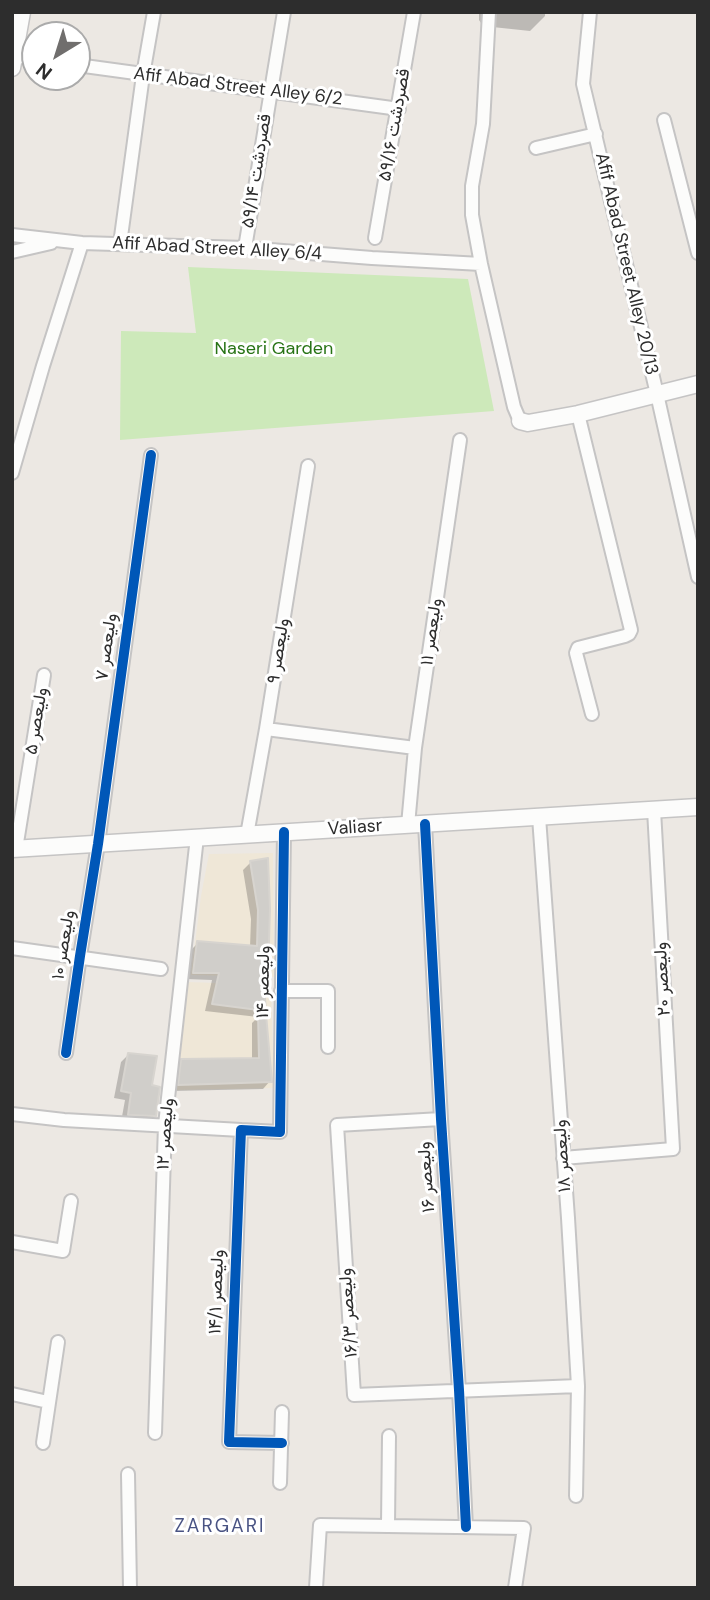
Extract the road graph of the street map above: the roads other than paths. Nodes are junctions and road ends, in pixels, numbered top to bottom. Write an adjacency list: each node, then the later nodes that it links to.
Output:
1 (22, 12): 7 (main road)
2 (154, 12): 9 (street)
3 (284, 12): 10 (street, ۵۹/۱۴ قصردشت)
4 (414, 12): 11 (street, ۵۹/۱۶ قصردشت)
5 (489, 12): 23 (street)
6 (590, 12): 13 (street, Afif Abad Street Alley 20/13)
7 (13, 62)
8 (91, 67): 9 (street, Afif Abad Street Alley 6/2)
9 (143, 75): 10 (street, Afif Abad Street Alley 6/2); 19 (street)
10 (270, 91): 11 (street, Afif Abad Street Alley 6/2); 20 (street, ۵۹/۱۴ قصردشت)
11 (399, 109): 16 (street, ۵۹/۱۶ قصردشت)
12 (664, 120): 22 (street)
13 (596, 134): 14 (street); 25 (street, Afif Abad Street Alley 20/13)
14 (536, 148)
15 (12, 235): 17 (street, Afif Abad Street Alley 6/4)
16 (375, 238)
17 (61, 241): 18 (street, Afif Abad Street Alley 6/4); 21 (street, Afif Abad Street Alley 6/4)
18 (82, 243): 19 (street, Afif Abad Street Alley 6/4); 31 (street)
19 (120, 244): 20 (street, Afif Abad Street Alley 6/4)
20 (245, 248): 23 (street, Afif Abad Street Alley 6/4)
21 (12, 251)
22 (698, 253)
23 (481, 264): 27 (street)
24 (698, 384): 25 (main road)
25 (657, 394): 26 (main road); 32 (street, Afif Abad Street Alley 20/13)
26 (578, 414): 27 (main road); 34 (street)
27 (520, 421)
28 (460, 440): 36 (street, ۱۱ ولیعصر)
29 (151, 455): 45 (street, ۷ ولیعصر)
30 (308, 466): 35 (street, ۹ ولیعصر)
31 (12, 473)
32 (698, 577)
33 (44, 675): 46 (street, ۵ ولیعصر)
34 (592, 714)
35 (266, 729): 36 (street); 43 (street, ۹ ولیعصر)
36 (415, 748): 41 (street, ۱۱ ولیعصر)
37 (698, 807): 38 (main road, Valiasr)
38 (654, 810): 39 (main road, Valiasr); 57 (street, ۲۰ ولیعصر)
39 (539, 817): 40 (main road, Valiasr); 57 (street, ۱۸ ولیعصر)
40 (425, 824): 41 (main road, Valiasr); 54 (street, ۱۶ ولیعصر)
41 (408, 825): 42 (main road, Valiasr)
42 (284, 832): 43 (main road, Valiasr); 50 (street, ۱۴ ولیعصر)
43 (247, 835): 44 (main road, Valiasr)
44 (198, 837): 45 (main road, Valiasr); 55 (street, ۱۲ ولیعصر)
45 (98, 844): 46 (main road, Valiasr); 48 (street, ۱۰ ولیعصر)
46 (14, 849)
47 (12, 948): 48 (street)
48 (80, 956): 49 (street); 52 (street, ۱۰ ولیعصر)
49 (161, 969)
50 (281, 991): 51 (street); 56 (street, ۱۴ ولیعصر)
51 (328, 1047)
52 (66, 1053)
53 (12, 1114): 55 (street)
54 (441, 1119): 62 (street, ۱۶ ولیعصر); 62 (street, ۱۶/۳ ولیعصر)
55 (165, 1125): 56 (street); 66 (street, ۱۲ ولیعصر)
56 (241, 1130): 69 (street, ۱۴/۱ ولیعصر)
57 (563, 1158): 61 (street, ۱۸ ولیعصر)
58 (71, 1201): 59 (street)
59 (12, 1242)
60 (58, 1342): 64 (street)
61 (578, 1386): 62 (street); 72 (street, ۱۸ ولیعصر)
62 (460, 1390): 74 (street, ۱۶ ولیعصر)
63 (12, 1394): 64 (street)
64 (48, 1402): 68 (street)
65 (282, 1412): 69 (street)
66 (155, 1433)
67 (390, 1436): 73 (street)
68 (43, 1443)
69 (282, 1443): 71 (street)
70 (128, 1474): 75 (street)
71 (280, 1483)
72 (576, 1496)
73 (388, 1525): 74 (street); 76 (street)
74 (466, 1527): 77 (street)
75 (130, 1588)
76 (316, 1588)
77 (515, 1588)

